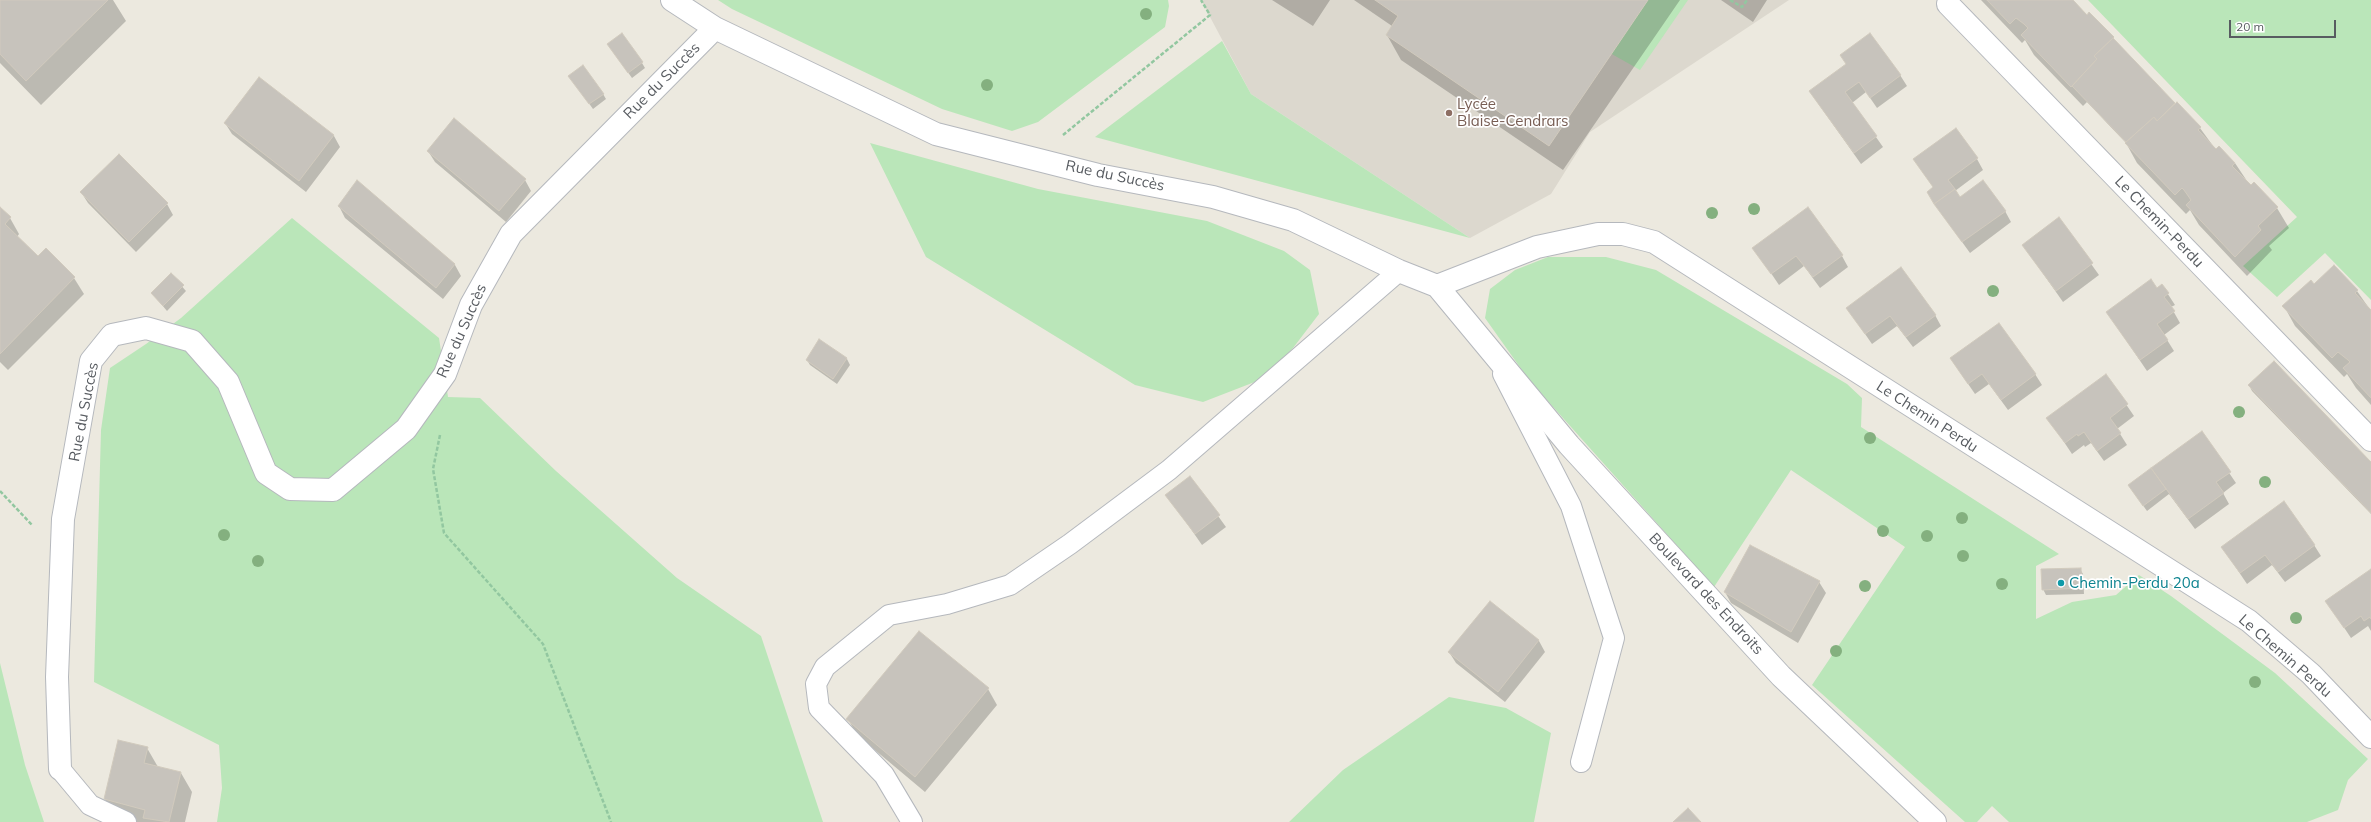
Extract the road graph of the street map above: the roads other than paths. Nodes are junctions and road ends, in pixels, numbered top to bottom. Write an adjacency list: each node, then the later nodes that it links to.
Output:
1 (672, 0): 3 (street, Rue du Succès)
2 (1948, 4): 7 (street, Le Chemin-Perdu)
3 (715, 28): 4 (street, Rue du Succès); 10 (street, Rue du Succès)
4 (1399, 271): 5 (street, Rue du Succès); 12 (lane)
5 (1437, 286): 6 (street, Rue du Succès); 8 (street, Le Chemin Perdu)
6 (1492, 352): 9 (lane); 13 (street, Boulevard des Endroits)
7 (2371, 440)
8 (2371, 737)
9 (1581, 762)
10 (60, 769): 11 (lane, Rue du Succès)
11 (126, 822)
12 (912, 822)
13 (1935, 822)

